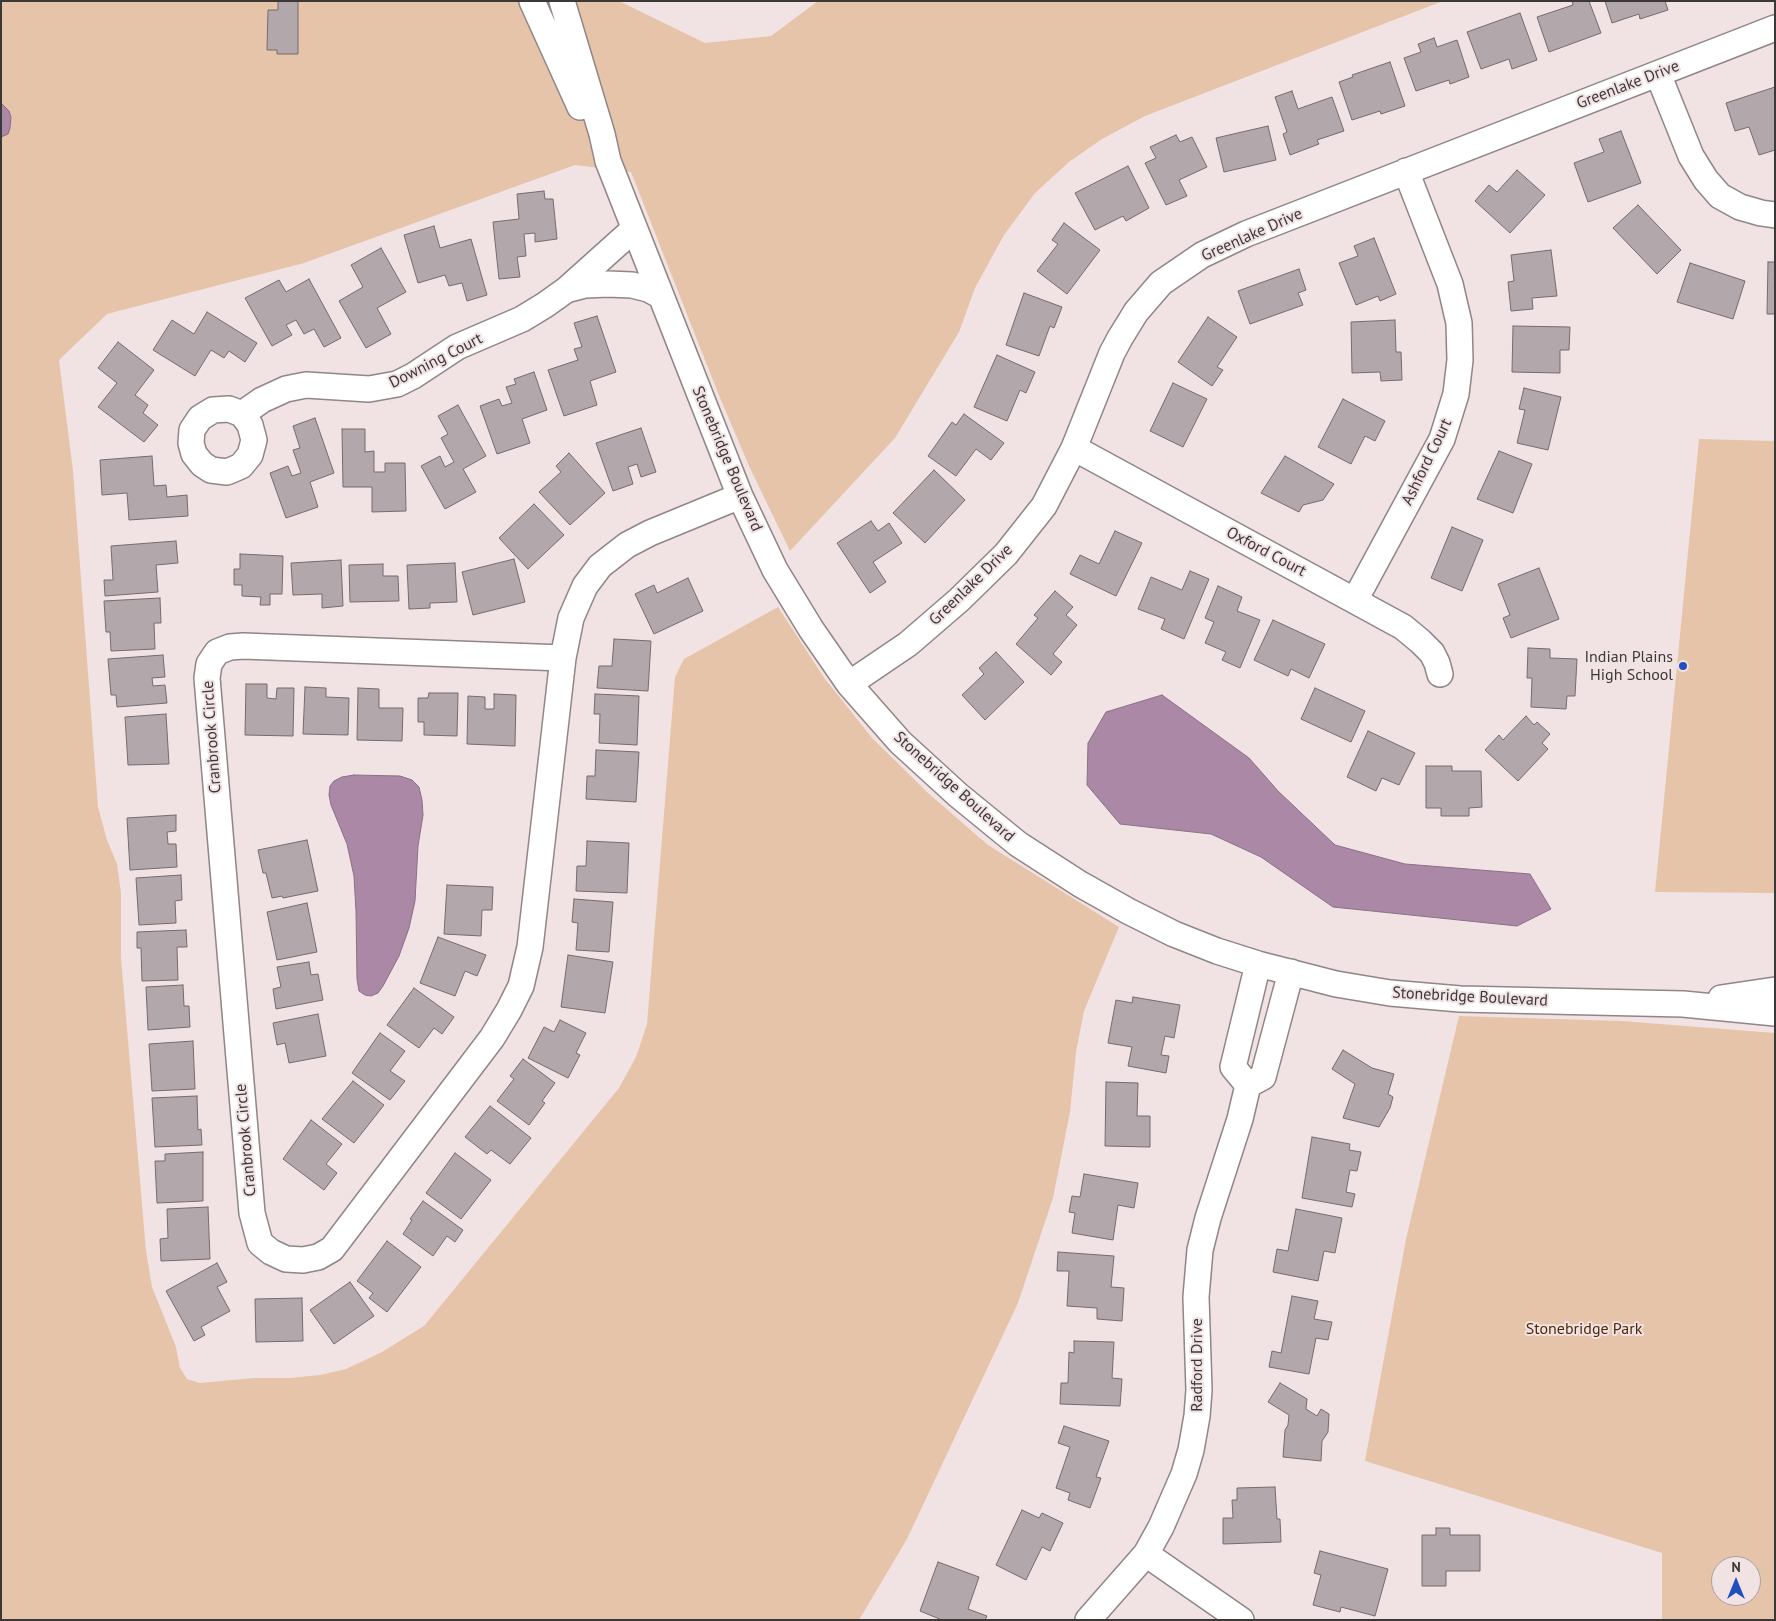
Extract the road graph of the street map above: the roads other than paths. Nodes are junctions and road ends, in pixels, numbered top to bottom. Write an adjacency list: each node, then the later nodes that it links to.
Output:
1 (532, 1): 5 (street)
2 (562, 1): 5 (street, Stonebridge Boulevard)
3 (1775, 28): 4 (street, Greenlake Drive)
4 (1658, 74): 6 (street, Greenlake Drive); 7 (street)
5 (602, 134): 8 (street, Stonebridge Boulevard)
6 (1406, 171): 12 (street, Greenlake Drive); 14 (street, Ashford Court)
7 (1775, 215)
8 (634, 229): 9 (street, Downing Court); 10 (street, Stonebridge Boulevard)
9 (566, 290): 10 (street, Downing Court); 11 (street, Downing Court)
10 (661, 296): 13 (street, Stonebridge Boulevard)
11 (242, 414)
12 (1074, 448): 14 (street, Oxford Court); 17 (street, Greenlake Drive)
13 (740, 496): 15 (street, Cranbrook Circle); 17 (street, Stonebridge Boulevard)
14 (1355, 600): 16 (street, Oxford Court)
15 (562, 658): 15 (street, Cranbrook Circle)
16 (1440, 674)
17 (849, 684): 18 (street, Stonebridge Boulevard)
18 (1258, 964): 19 (street, Stonebridge Boulevard); 23 (street)
19 (1291, 972): 21 (street, Stonebridge Boulevard); 23 (street)
20 (1775, 990): 21 (street, Stonebridge Boulevard)
21 (1684, 1004): 22 (street, Stonebridge Boulevard)
22 (1775, 1013)
23 (1248, 1085): 24 (street, Radford Drive)
24 (1146, 1554): 25 (street, Radford Drive); 26 (street)
25 (1088, 1620)
26 (1241, 1620)

